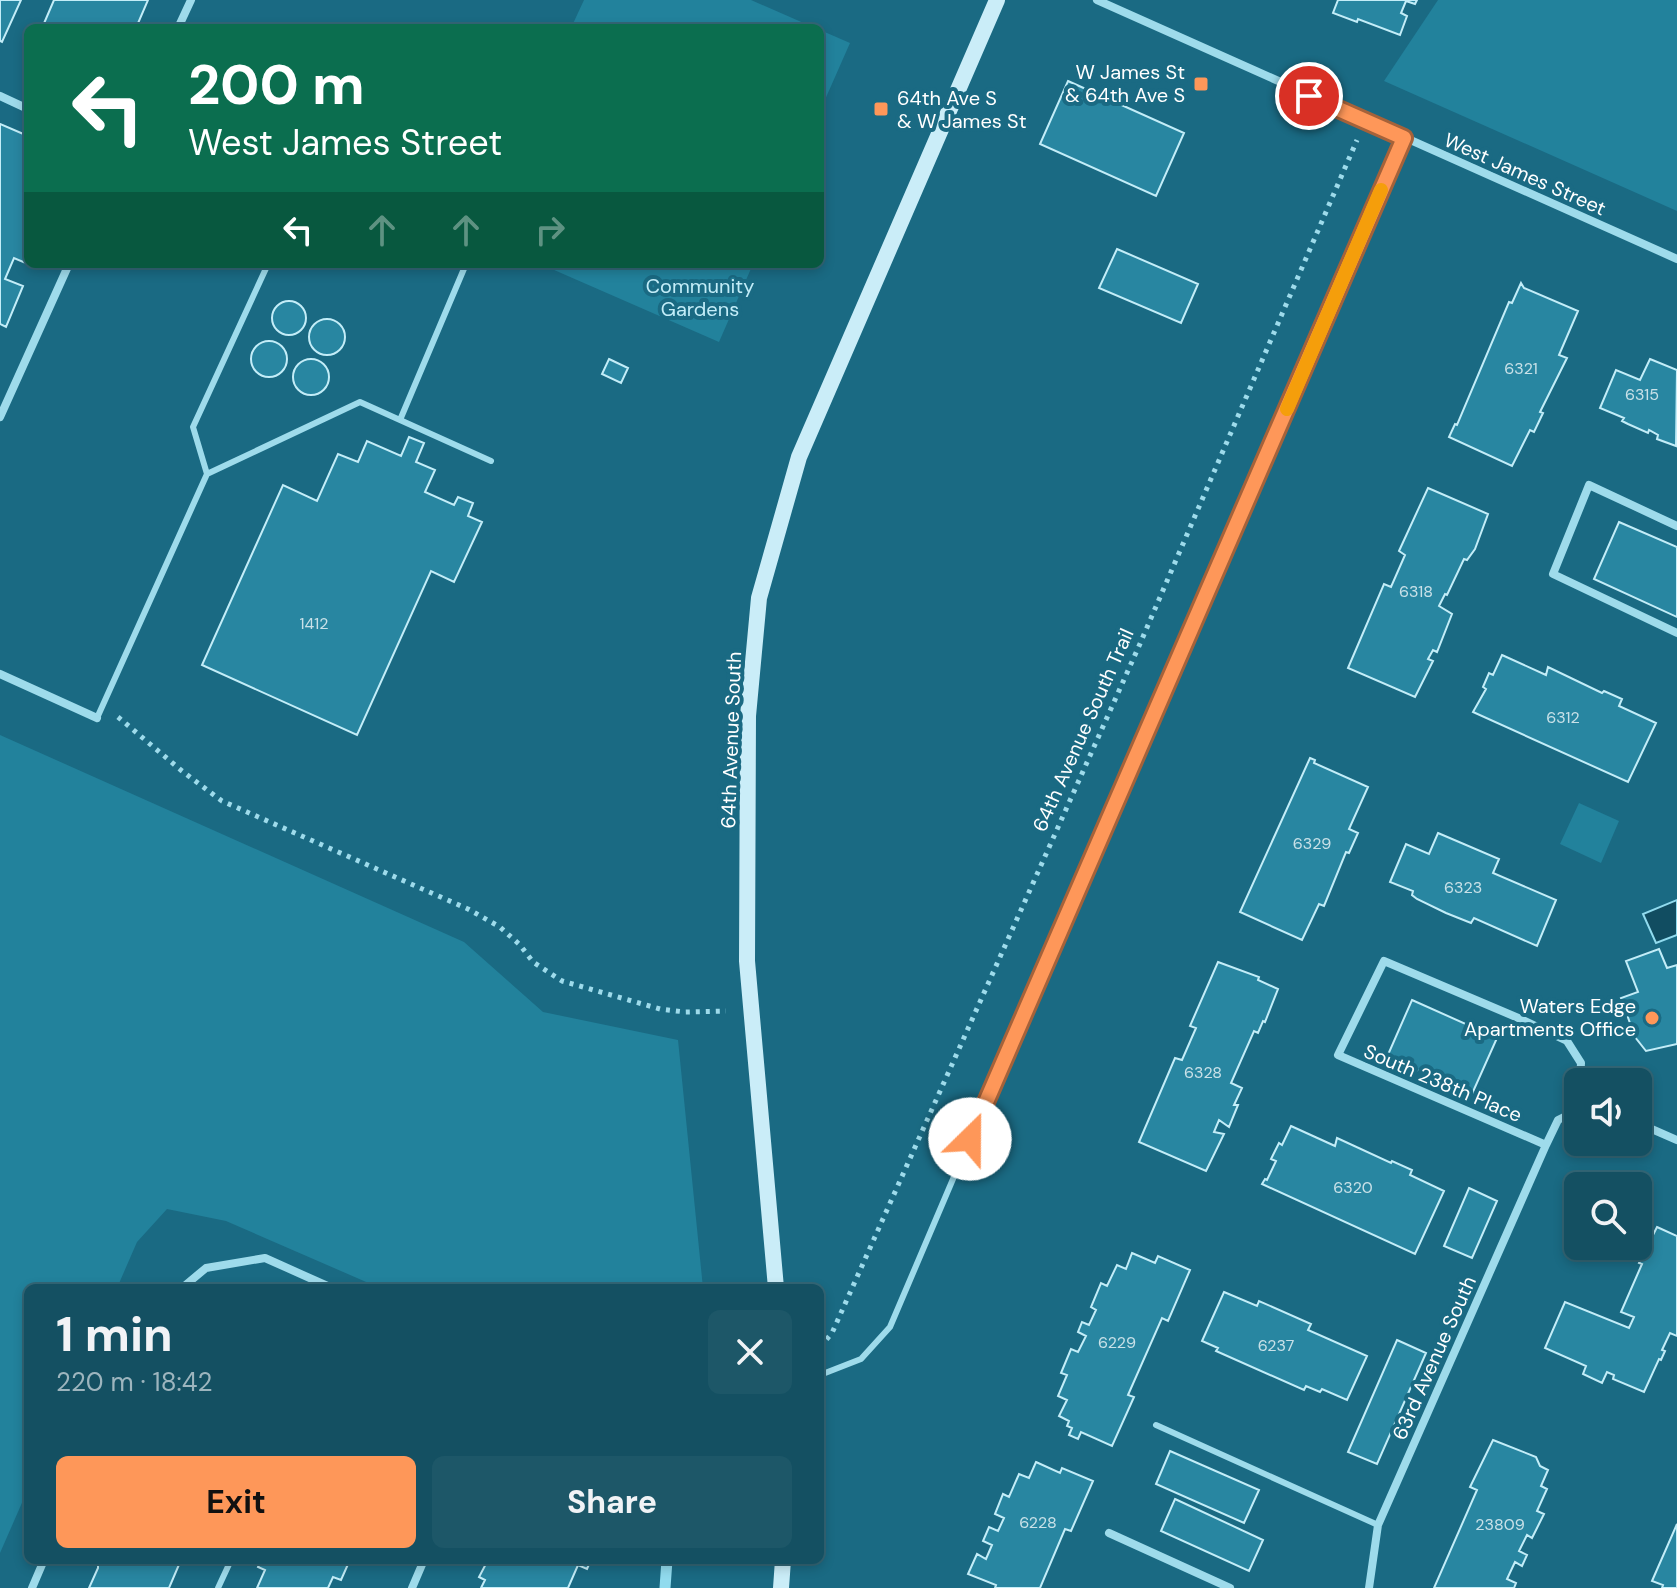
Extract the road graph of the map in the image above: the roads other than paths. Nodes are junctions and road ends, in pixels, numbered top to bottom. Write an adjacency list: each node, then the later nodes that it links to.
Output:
1 (191, 0): 4 (street)
2 (997, 0): 27 (street, 64th Avenue South)
3 (1097, 0): 7 (street, West James Street)
4 (180, 24)
5 (0, 96): 6 (street)
6 (24, 107)
7 (1404, 138): 8 (street, West James Street); 28 (lane)
8 (1677, 259)
9 (67, 268): 12 (street)
10 (266, 268): 15 (lane)
11 (464, 268): 13 (lane)
12 (0, 417)
13 (400, 420): 14 (lane); 15 (lane)
14 (491, 461)
15 (207, 474): 19 (lane)
16 (1677, 526): 17 (street)
17 (1677, 633)
18 (0, 674): 19 (street)
19 (97, 718)
20 (1581, 1068): 24 (street, South 238th Place)
21 (1564, 1117): 24 (street)
22 (1652, 1129): 23 (street)
23 (1677, 1140)
24 (1546, 1145): 30 (street, 63rd Avenue South)
25 (187, 1284): 26 (street)
26 (323, 1284)
27 (776, 1284)
28 (824, 1373)
29 (1156, 1425): 30 (lane)
30 (1378, 1525): 41 (street, 63rd Avenue South)
31 (1109, 1533): 40 (street)
32 (42, 1564): 36 (street)
33 (229, 1564): 37 (lane)
34 (422, 1564): 38 (street)
35 (783, 1564): 39 (street)
36 (32, 1588)
37 (218, 1588)
38 (412, 1588)
39 (781, 1588)
40 (1230, 1588)
41 (1369, 1588)

